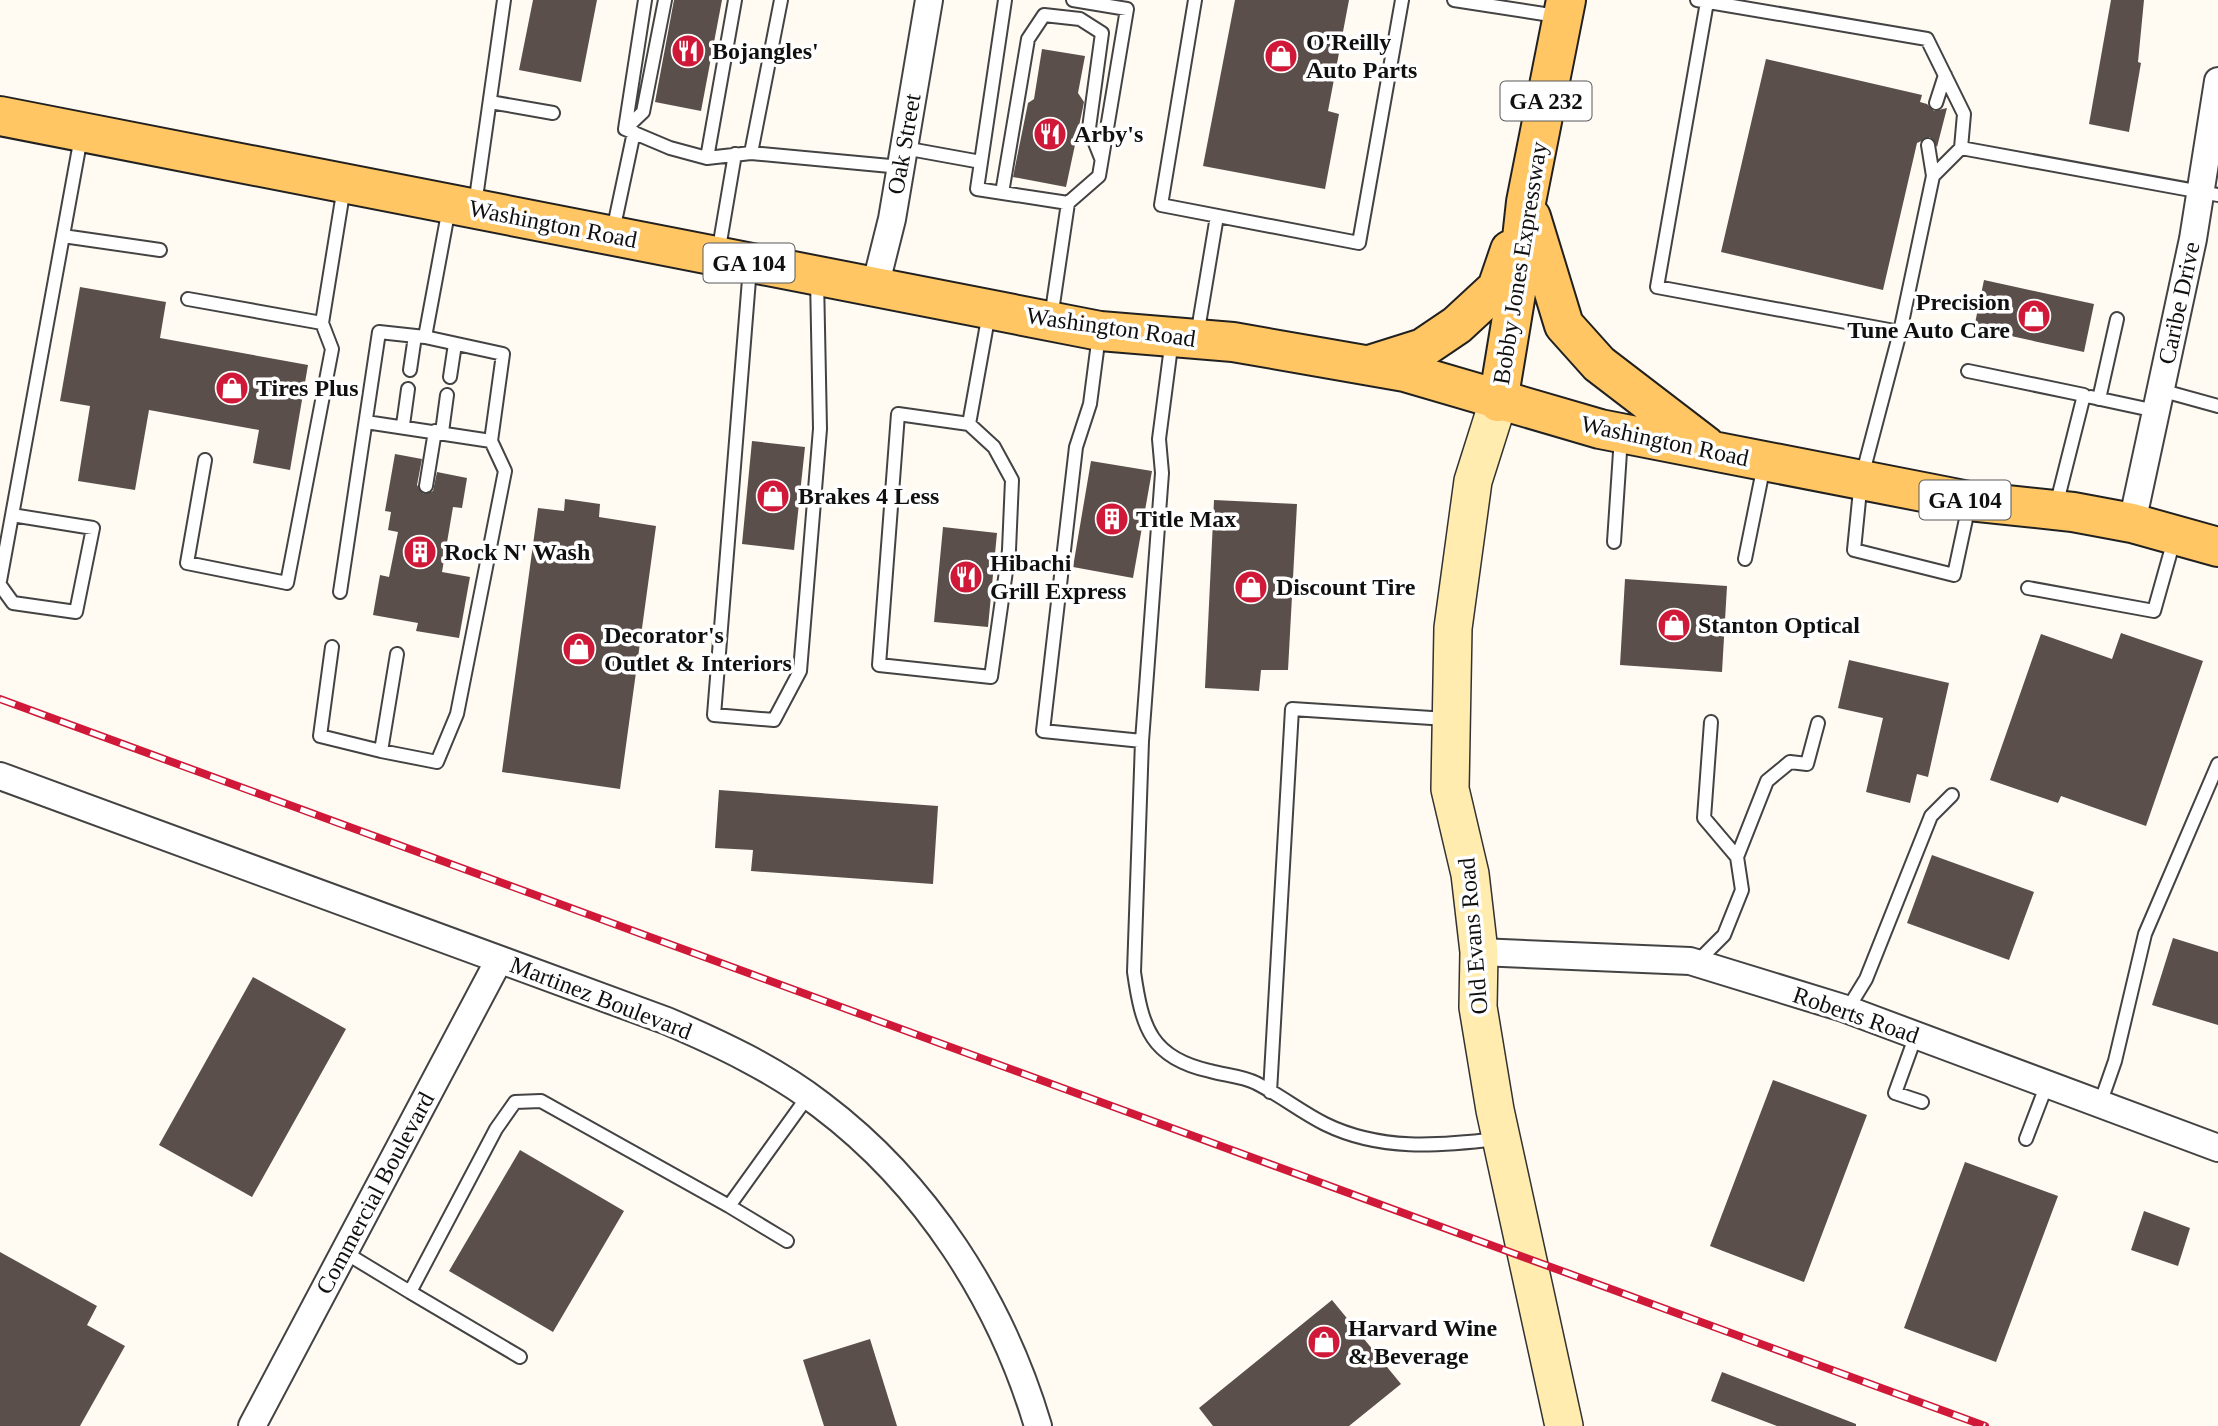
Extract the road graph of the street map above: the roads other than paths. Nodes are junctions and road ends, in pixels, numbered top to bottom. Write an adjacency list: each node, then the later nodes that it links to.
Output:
1 (504, 0): 16 (lane)
2 (645, 0): 20 (lane)
3 (665, 0): 20 (lane)
4 (735, 0): 26 (lane)
5 (781, 0): 24 (lane)
6 (929, 0): 27 (street, Oak Street)
7 (1005, 0): 29 (lane)
8 (1073, 0): 28 (lane)
9 (1195, 0): 37 (lane)
10 (1402, 0): 37 (lane)
11 (1454, 0): 13 (lane)
12 (1702, 1): 14 (lane); 50 (lane)
13 (1564, 8): 34 (main road, Bobby Jones Expressway / GA 232)
14 (1945, 75): 17 (lane); 23 (lane)
15 (2218, 81): 33 (street, Caribe Drive)
16 (490, 102): 18 (lane); 36 (lane)
17 (1936, 103)
18 (552, 113)
19 (0, 116): 21 (main road, Washington Road / GA 104)
20 (629, 130): 26 (lane); 39 (lane)
21 (82, 132): 31 (main road, Washington Road / GA 104); 38 (lane)
22 (1928, 145): 30 (lane)
23 (1961, 148): 30 (lane); 33 (lane)
24 (751, 153): 25 (lane); 27 (lane)
25 (736, 155): 26 (lane); 41 (lane)
26 (707, 158)
27 (902, 158): 29 (lane); 43 (street, Oak Street)
28 (1102, 160): 32 (lane); 35 (lane)
29 (981, 162): 32 (lane)
30 (1933, 176): 50 (lane)
31 (345, 184): 36 (main road, Washington Road / GA 104); 48 (lane)
32 (1002, 193): 35 (lane)
33 (2209, 193): 62 (street, Caribe Drive)
34 (1526, 202): 54 (main road); 63 (main road, Bobby Jones Expressway / GA 232); 71 (main road)
35 (1068, 204): 47 (lane)
36 (462, 206): 39 (main road, Washington Road / GA 104); 51 (lane)
37 (1217, 216): 52 (lane)
38 (63, 236): 40 (lane); 78 (lane)
39 (612, 236): 41 (main road, Washington Road / GA 104)
40 (160, 250)
41 (734, 260): 42 (main road, Washington Road / GA 104); 42 (lane)
42 (817, 274): 43 (main road, Washington Road / GA 104)
43 (875, 287): 45 (main road, Washington Road / GA 104)
44 (188, 299): 48 (lane)
45 (990, 310): 47 (main road, Washington Road / GA 104); 66 (lane)
46 (2117, 319): 61 (lane)
47 (1050, 321): 49 (main road, Washington Road / GA 104)
48 (322, 323): 72 (lane)
49 (1100, 331): 52 (main road, Washington Road / GA 104); 92 (lane)
50 (1900, 332): 74 (lane)
51 (420, 337): 53 (lane); 55 (lane); 65 (lane)
52 (1184, 339): 54 (main road, Washington Road / GA 104); 92 (lane)
53 (455, 344): 57 (lane); 70 (lane)
54 (1366, 366): 63 (main road, Washington Road / GA 104)
55 (410, 370)
56 (1968, 370): 60 (lane)
57 (450, 377)
58 (408, 389): 67 (lane)
59 (447, 395): 68 (lane)
60 (2084, 395): 61 (lane); 77 (lane)
61 (2099, 399): 62 (lane)
62 (2158, 401): 64 (lane); 79 (street, Caribe Drive)
63 (1498, 402): 69 (main road, Washington Road / GA 104); 89 (street, Old Evans Road)
64 (2218, 406)
65 (366, 422): 67 (lane); 86 (lane)
66 (969, 424): 66 (lane)
67 (403, 425): 68 (lane)
68 (438, 431): 70 (lane); 75 (lane)
69 (1621, 433): 71 (main road, Washington Road / GA 104); 81 (lane)
70 (491, 441): 93 (lane)
71 (1712, 451): 73 (main road, Washington Road / GA 104)
72 (205, 460)
73 (1765, 461): 74 (main road, Washington Road / GA 104); 83 (lane)
74 (1861, 480): 76 (main road, Washington Road / GA 104); 76 (lane)
75 (426, 486)
76 (1969, 501): 77 (main road, Washington Road / GA 104)
77 (2056, 510): 79 (main road, Washington Road / GA 104)
78 (12, 515): 84 (lane); 84 (lane)
79 (2132, 523): 80 (main road, Washington Road / GA 104)
80 (2175, 535): 82 (main road, Washington Road / GA 104); 85 (lane)
81 (1614, 542)
82 (2215, 542)
83 (1745, 558)
84 (0, 583)
85 (2028, 588)
86 (340, 592)
87 (332, 647): 93 (lane)
88 (397, 654): 93 (lane)
89 (1449, 719): 98 (street, Old Evans Road); 104 (lane)
90 (1711, 722): 97 (lane)
91 (1818, 723): 97 (lane)
92 (1142, 741): 104 (lane)
93 (381, 751)
94 (2218, 764): 107 (lane)
95 (0, 776): 99 (street, Martinez Boulevard)
96 (1952, 795): 101 (lane)
97 (1737, 857): 100 (lane)
98 (1479, 952): 100 (street, Roberts Road); 108 (street, Old Evans Road)
99 (499, 960): 105 (street, Martinez Boulevard); 113 (street, Commercial Boulevard)
100 (1696, 963): 101 (street, Roberts Road)
101 (1847, 1010): 102 (street, Roberts Road)
102 (1916, 1035): 103 (street, Roberts Road); 106 (lane)
103 (2047, 1084): 107 (street, Roberts Road); 109 (lane)
104 (1270, 1092): 108 (lane)
105 (808, 1096): 111 (lane); 117 (street, Martinez Boulevard)
106 (1922, 1102)
107 (2100, 1104): 110 (street, Roberts Road)
108 (1501, 1139): 118 (street, Old Evans Road)
109 (2026, 1139)
110 (2218, 1148)
111 (729, 1206): 112 (lane); 114 (lane)
112 (786, 1241)
113 (344, 1252): 114 (lane); 116 (street, Commercial Boulevard)
114 (410, 1292): 115 (lane)
115 (520, 1357)
116 (252, 1426)
117 (1038, 1426)
118 (1564, 1426)

